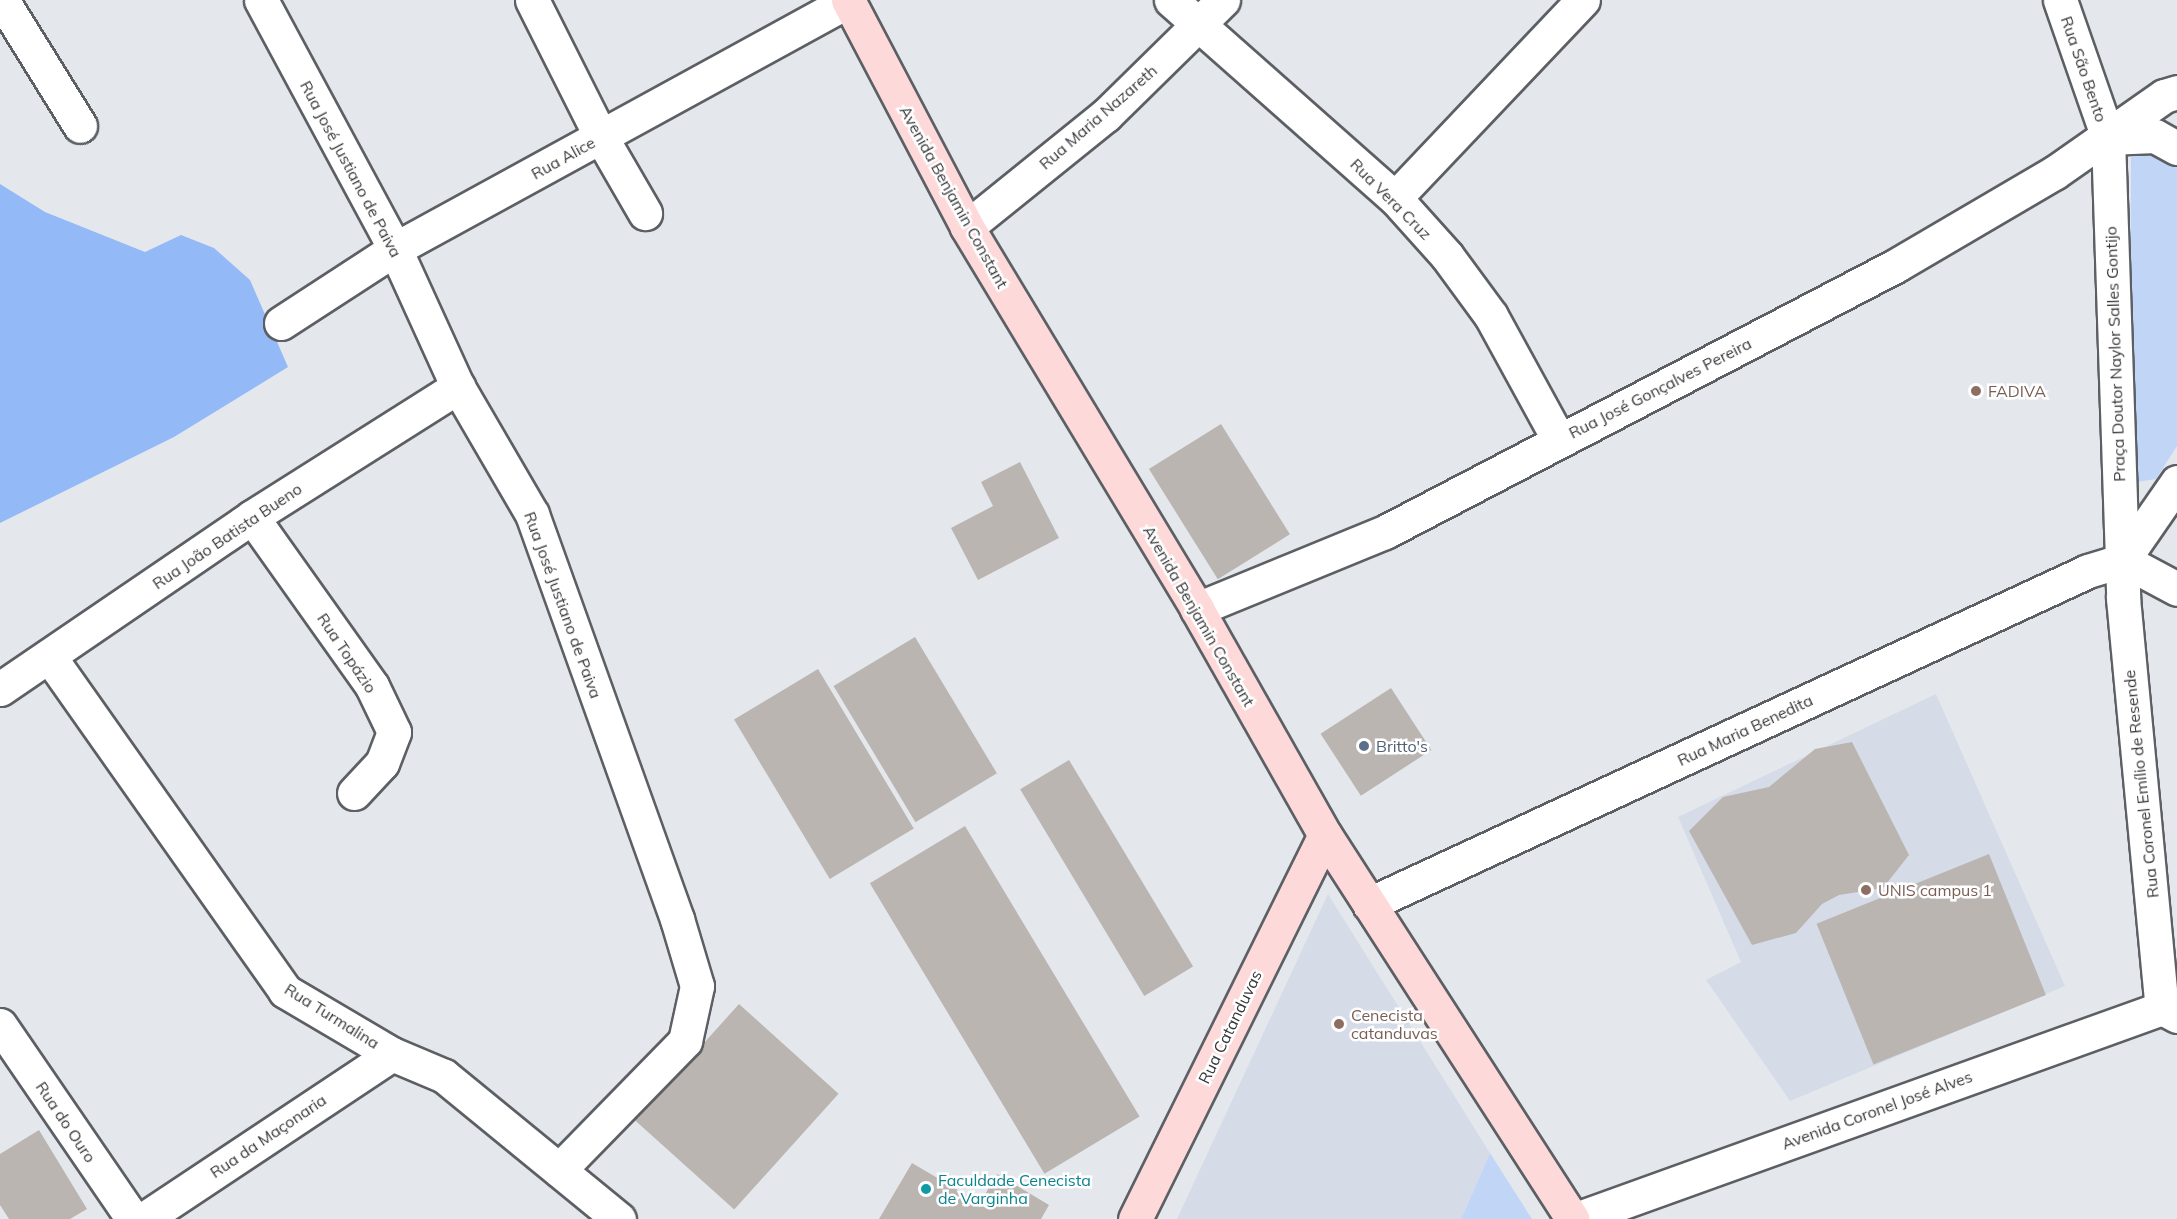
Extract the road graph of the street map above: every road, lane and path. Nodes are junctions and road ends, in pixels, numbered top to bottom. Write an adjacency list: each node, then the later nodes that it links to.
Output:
1 (2, 0): 11 (street)
2 (261, 0): 18 (street, Rua José Justiano de Paiva)
3 (532, 0): 12 (street)
4 (1171, 0): 9 (street, Rua Vera Cruz)
5 (1222, 0): 9 (street, Rua Maria Nazareth)
6 (1582, 0): 15 (street)
7 (2060, 0): 13 (street, Rua São Bento)
8 (848, 1): 12 (street, Rua Alice); 17 (main road, Avenida Benjamin Constant)
9 (1200, 25): 15 (street, Rua Vera Cruz); 17 (street, Rua Maria Nazareth)
10 (2177, 92): 13 (street)
11 (80, 126)
12 (601, 137): 16 (street); 18 (street, Rua Alice)
13 (2108, 138): 14 (street); 21 (street, Rua José Gonçalves Pereira); 24 (street, Praça Doutor Naylor Salles Gontijo)
14 (2177, 148)
15 (1395, 198): 21 (street, Rua Vera Cruz)
16 (645, 213)
17 (967, 227): 26 (main road, Avenida Benjamin Constant)
18 (395, 249): 19 (street, Rua Alice); 20 (street, Rua José Justiano de Paiva)
19 (282, 323)
20 (458, 387): 23 (street, Rua João Batista Bueno); 35 (street, Rua José Justiano de Paiva)
21 (1559, 440): 26 (street, Rua José Gonçalves Pereira)
22 (2177, 482): 24 (street)
23 (252, 517): 27 (street, Rua João Batista Bueno); 29 (street, Rua Topázio)
24 (2123, 560): 25 (street); 31 (street, Rua Maria Benedita); 32 (street, Rua Coronel Emílio de Resende)
25 (2177, 590)
26 (1197, 609): 30 (main road, Avenida Benjamin Constant)
27 (50, 657): 28 (street, Rua João Batista Bueno); 34 (street, Rua Turmalina)
28 (0, 689)
29 (354, 793)
30 (1324, 835): 31 (main road, Avenida Benjamin Constant); 39 (main road, Rua Catanduvas)
31 (1369, 904): 40 (main road, Avenida Benjamin Constant)
32 (2170, 1012): 40 (street, Avenida Coronel José Alves)
33 (0, 1025): 36 (street, Rua do Ouro)
34 (392, 1054): 35 (street, Rua Turmalina); 37 (street, Rua da Maçonaria)
35 (559, 1170): 38 (street, Rua Turmalina)
36 (133, 1219)
37 (144, 1219)
38 (619, 1219)
39 (1135, 1219)
40 (1574, 1219)

